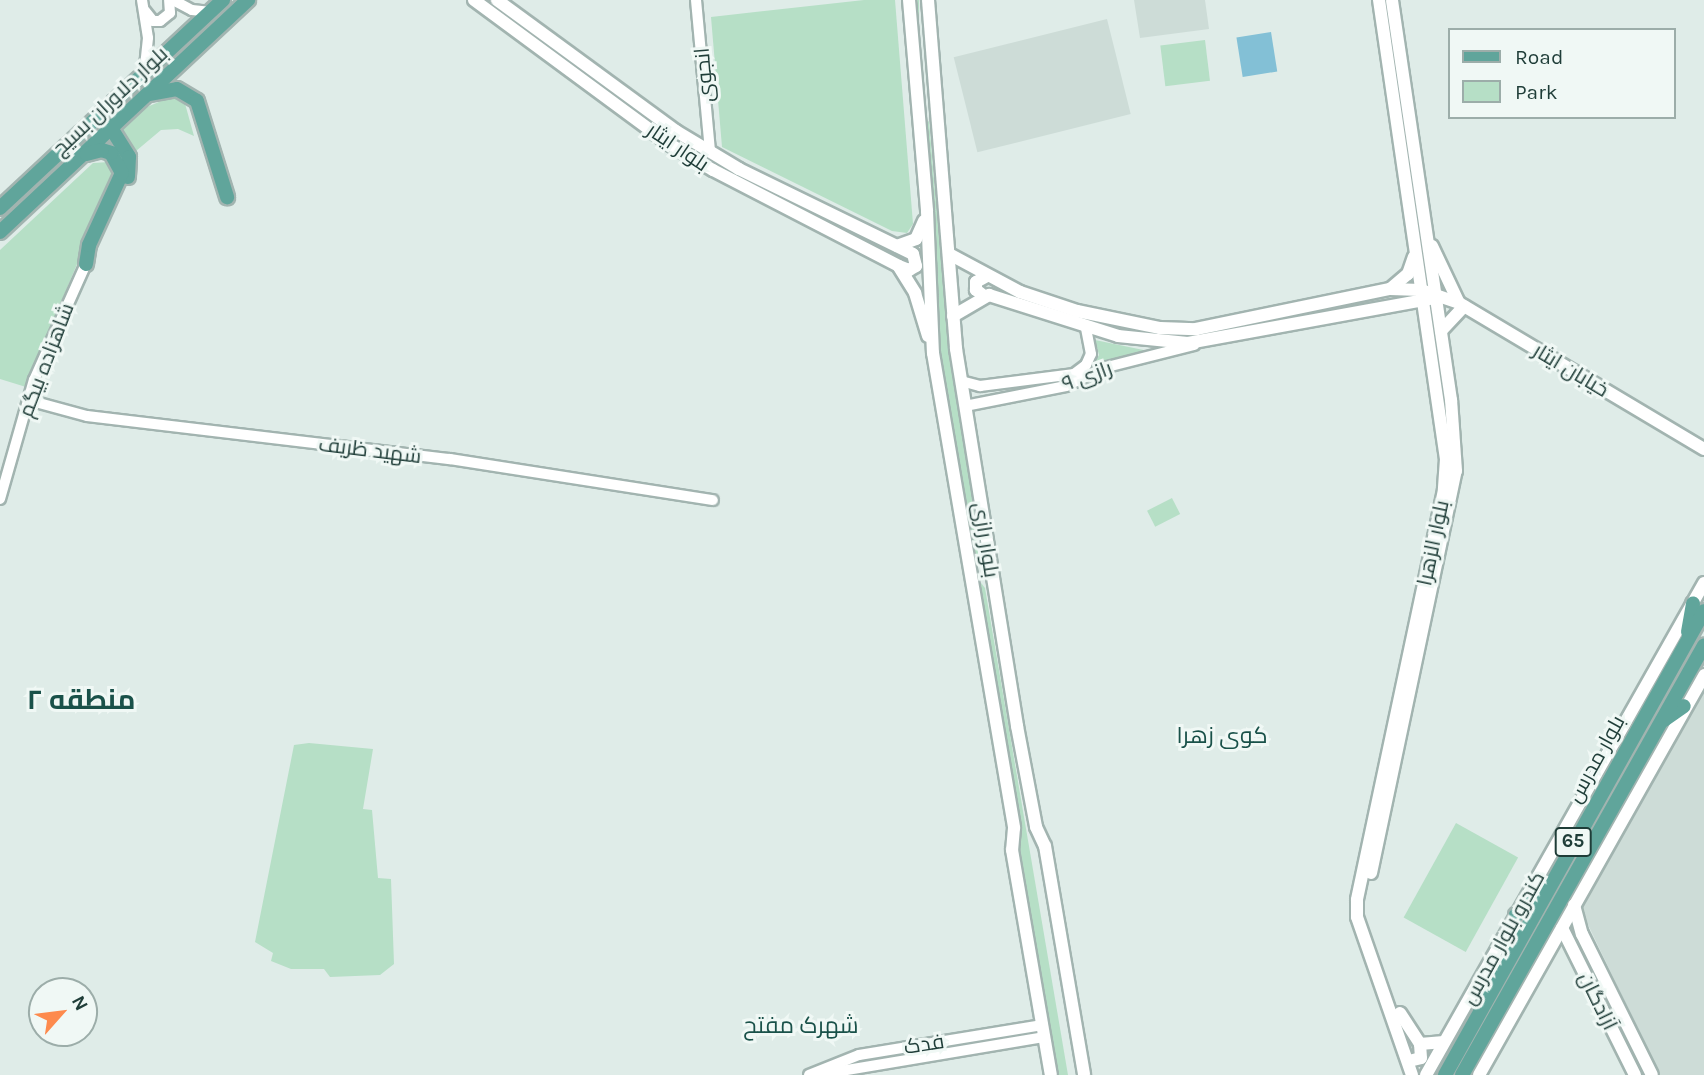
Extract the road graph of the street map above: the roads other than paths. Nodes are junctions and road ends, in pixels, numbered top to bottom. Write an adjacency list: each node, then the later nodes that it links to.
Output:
1 (171, 0): 11 (street); 12 (street)
2 (223, 0): 12 (main road, بلوار دلاوران بسیج)
3 (248, 0): 14 (main road, بلوار دلاوران بسیج)
4 (474, 0): 32 (main road, بلوار ایثار)
5 (497, 0): 18 (main road, بلوار ایثار)
6 (696, 0): 18 (street, انجوی)
7 (909, 0): 16 (main road, بلوار رازی)
8 (928, 0): 15 (main road, بلوار رازی)
9 (1379, 0): 20 (main road, بلوار الزهرا)
10 (1392, 0): 19 (main road, بلوار الزهرا)
11 (143, 5): 13 (street)
12 (211, 12): 13 (main road, بلوار دلاوران بسیج)
13 (144, 74): 24 (main road, بلوار دلاوران بسیج)
14 (147, 95): 17 (main road, بلوار دلاوران بسیج); 23 (main road)
15 (939, 109): 16 (main road); 30 (main road, بلوار رازی)
16 (920, 113): 25 (main road, بلوار رازی)
17 (111, 128): 21 (main road, بلوار دلاوران بسیج); 22 (main road)
18 (710, 151): 28 (main road, بلوار ایثار)
19 (1415, 154): 20 (main road); 27 (main road, بلوار الزهرا)
20 (1401, 155): 29 (main road, بلوار الزهرا)
21 (81, 156): 26 (main road, بلوار دلاوران بسیج); 31 (main road)
22 (128, 177)
23 (227, 197)
24 (0, 208)
25 (927, 211): 28 (main road); 44 (main road, بلوار رازی)
26 (0, 232)
27 (1426, 233): 37 (main road, بلوار الزهرا); 39 (main road)
28 (897, 246): 32 (main road)
29 (1415, 253): 34 (main road); 36 (main road, بلوار الزهرا)
30 (951, 255): 33 (main road); 40 (main road, بلوار رازی)
31 (86, 264): 48 (street, شاهزاده بیگم)
32 (899, 266): 44 (main road)
33 (987, 276): 34 (main road); 35 (main road)
34 (1390, 289): 36 (main road); 38 (main road)
35 (983, 295): 40 (main road); 41 (main road)
36 (1422, 296): 37 (main road, خیابان ایثار); 38 (main road); 42 (main road, بلوار الزهرا)
37 (1436, 297): 39 (main road, خیابان ایثار); 42 (main road, بلوار الزهرا)
38 (1399, 304): 42 (main road); 43 (main road)
39 (1461, 304): 42 (main road); 51 (main road, خیابان ایثار)
40 (953, 316): 46 (main road, بلوار رازی)
41 (1086, 328): 43 (main road); 45 (street, رازی ۹)
42 (1434, 334): 74 (main road, بلوار الزهرا); 75 (main road, بلوار الزهرا)
43 (1208, 341): 45 (street, رازی ۹)
44 (933, 353): 55 (main road, بلوار رازی)
45 (1076, 377): 47 (street, رازی ۹); 49 (street, رازی ۹)
46 (961, 382): 47 (street, رازی ۹); 50 (main road, بلوار رازی)
47 (980, 386): 49 (street)
48 (28, 400): 52 (street, شاهزاده بیگم); 53 (street, شهید ظریف)
49 (982, 400): 50 (street, رازی ۹)
50 (965, 406): 54 (main road, بلوار رازی)
51 (1704, 449)
52 (0, 499)
53 (713, 500)
54 (992, 575): 55 (main road); 79 (main road, بلوار رازی)
55 (970, 579): 71 (main road, بلوار رازی)
56 (1704, 583): 57 (main road, کندرو بلوار مدرس)
57 (1698, 607): 62 (main road, بلوار مدرس / 65); 66 (main road, کندرو بلوار مدرس)
58 (1704, 645): 61 (main road, بلوار مدرس / 65)
59 (1704, 675): 60 (main road)
60 (1684, 706): 61 (main road); 65 (main road)
61 (1660, 723): 63 (main road, بلوار مدرس / 65)
62 (1588, 815): 63 (main road); 64 (main road, بلوار مدرس / 65)
63 (1603, 824): 83 (main road, بلوار مدرس / 65)
64 (1547, 889): 66 (main road); 82 (main road, بلوار مدرس / 65)
65 (1574, 905): 67 (main road); 68 (main road, آزادگان)
66 (1516, 915): 73 (main road, کندرو بلوار مدرس)
67 (1562, 928): 69 (main road, آزادگان); 84 (main road)
68 (1582, 934): 69 (main road); 86 (main road, آزادگان)
69 (1569, 942): 85 (main road, آزادگان)
70 (1017, 1030): 71 (street, فدک); 72 (street); 76 (street, فدک)
71 (1044, 1031): 72 (street, فدک); 78 (main road, بلوار رازی)
72 (1022, 1042): 77 (street, فدک)
73 (1444, 1042): 74 (main road); 81 (main road, کندرو بلوار مدرس)
74 (1420, 1044): 75 (main road)
75 (1409, 1061): 80 (main road, بلوار الزهرا)
76 (809, 1075)
77 (817, 1075)
78 (1051, 1075)
79 (1084, 1075)
80 (1412, 1075)
81 (1426, 1075)
82 (1445, 1075)
83 (1462, 1075)
84 (1479, 1075)
85 (1635, 1075)
86 (1652, 1075)

